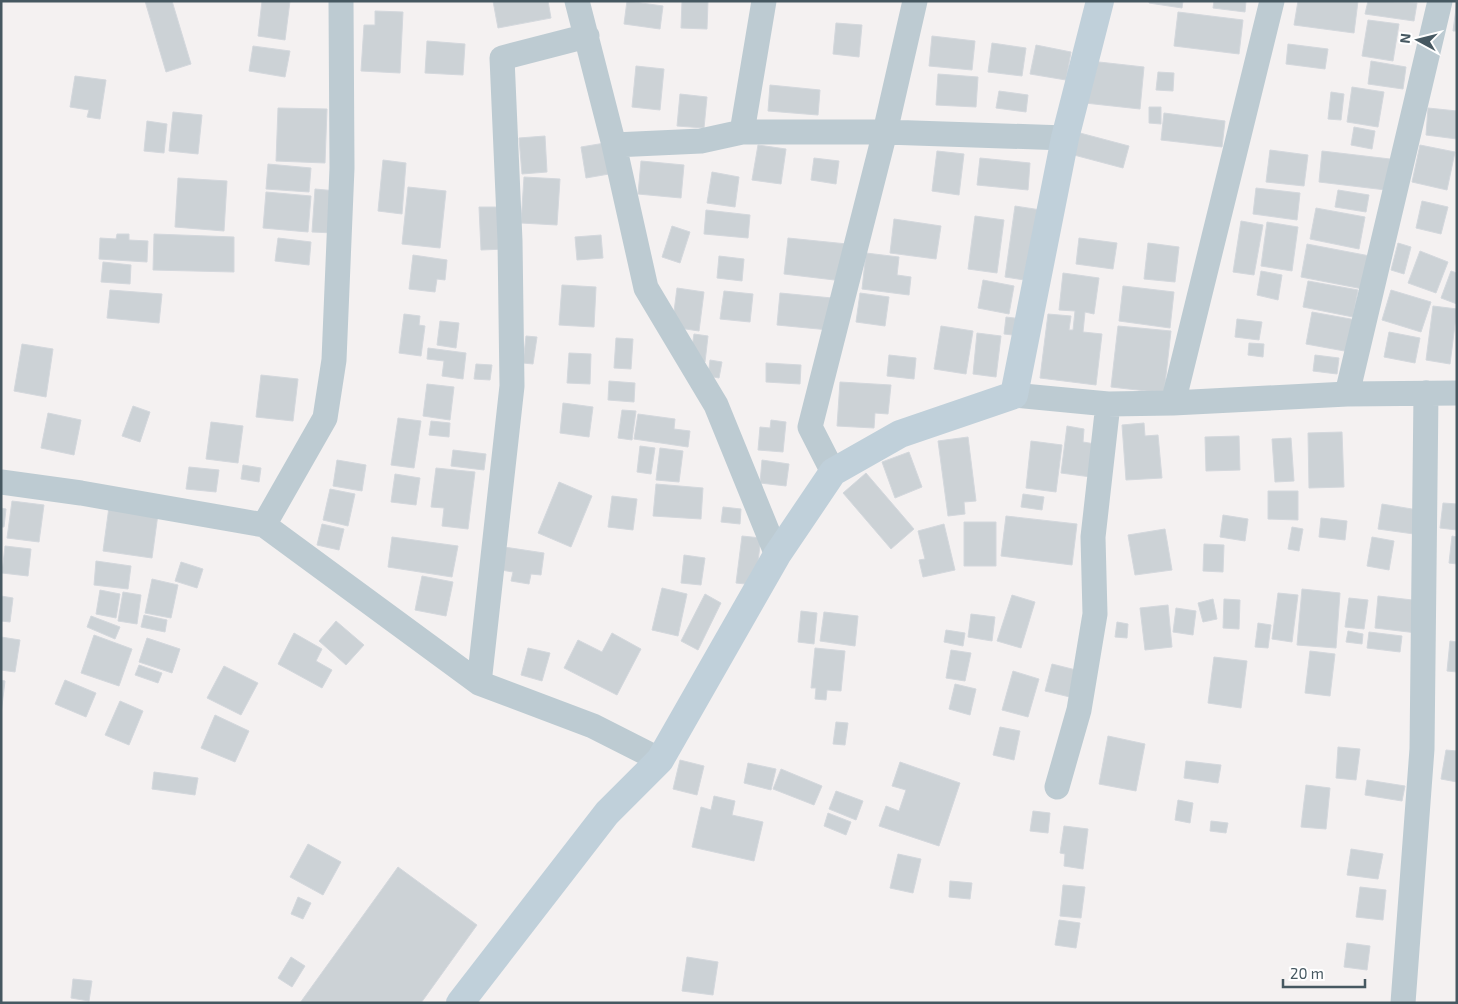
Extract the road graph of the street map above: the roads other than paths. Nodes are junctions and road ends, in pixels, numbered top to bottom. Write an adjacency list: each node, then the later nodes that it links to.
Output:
1 (341, 1): 21 (street)
2 (577, 1): 8 (street)
3 (764, 1): 9 (street)
4 (915, 1): 10 (street)
5 (1100, 1): 11 (street)
6 (1272, 1): 17 (street)
7 (1440, 1): 15 (street)
8 (587, 36): 12 (street); 23 (street)
9 (742, 132): 10 (street); 12 (street)
10 (885, 132): 11 (street); 19 (street)
11 (1065, 138): 16 (street)
12 (614, 145): 22 (street)
13 (1426, 393): 14 (street); 15 (street); 27 (street)
14 (1457, 393)
15 (1347, 394): 17 (street)
16 (1014, 395): 18 (street); 19 (street)
17 (1173, 403): 18 (street)
18 (1108, 404): 25 (street)
19 (833, 472): 22 (street)
20 (1, 482): 21 (street)
21 (264, 525): 23 (street)
22 (777, 555): 24 (street)
23 (479, 683): 24 (street)
24 (660, 760): 26 (street)
25 (1057, 787)
26 (460, 1003)
27 (1403, 1003)

